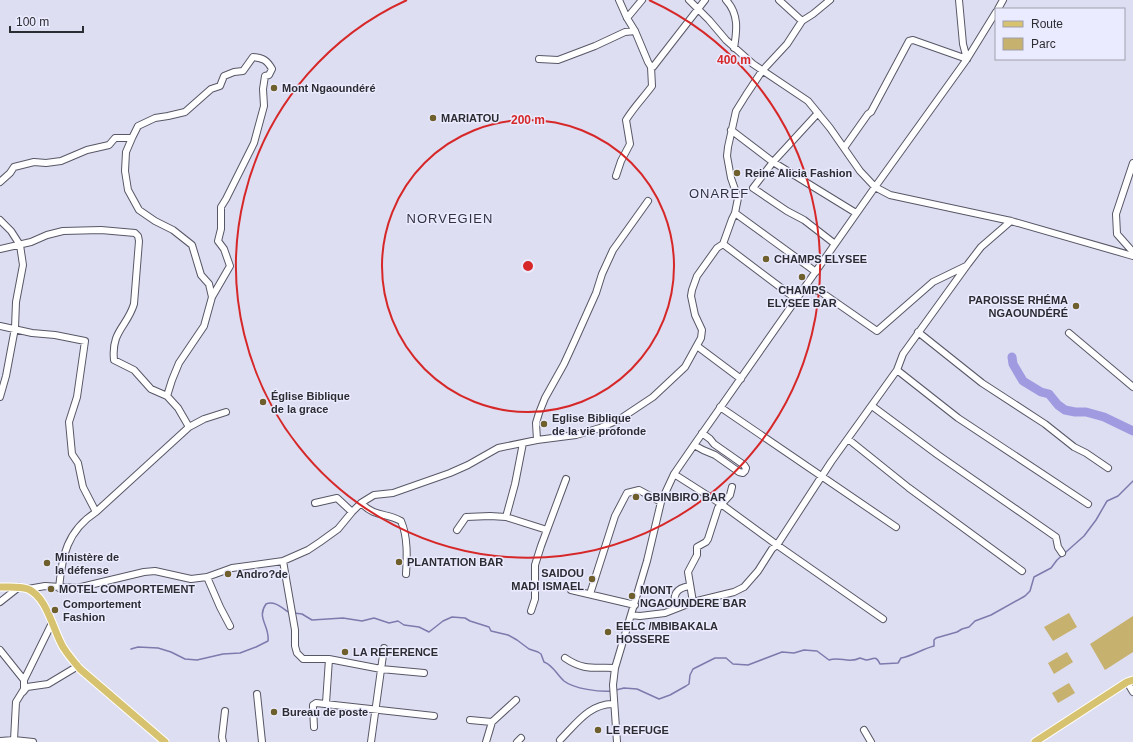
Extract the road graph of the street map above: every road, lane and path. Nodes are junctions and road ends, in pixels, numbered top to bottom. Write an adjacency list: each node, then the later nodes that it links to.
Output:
1 (619, 0): 11 (street)
2 (642, 0): 11 (street)
3 (689, 0): 9 (street)
4 (705, 0): 9 (street)
5 (726, 0): 14 (street)
6 (779, 0): 12 (street)
7 (830, 0): 12 (street)
8 (959, 0): 16 (street)
9 (699, 9): 14 (street); 17 (street)
10 (995, 14): 16 (street)
11 (627, 18): 13 (street)
12 (802, 21): 18 (street)
13 (635, 31): 15 (street); 17 (street)
14 (737, 50): 18 (street)
15 (539, 59)
16 (967, 59): 22 (street); 27 (street)
17 (651, 67): 25 (street)
18 (762, 71): 19 (street); 20 (street)
19 (818, 113): 22 (street); 23 (street)
20 (731, 130): 23 (street); 29 (street)
21 (132, 138): 26 (street); 42 (street); 42 (street)
22 (844, 148): 27 (street)
23 (773, 162): 30 (street); 34 (street)
24 (1133, 164): 37 (street)
25 (616, 176)
26 (0, 182)
27 (875, 187): 30 (street); 32 (street)
28 (648, 201): 60 (street)
29 (736, 213): 33 (street); 40 (street)
30 (856, 214): 34 (street)
31 (0, 220): 35 (street)
32 (1011, 221): 38 (street); 39 (street)
33 (723, 244): 43 (street); 48 (street)
34 (835, 244): 40 (street)
35 (20, 245): 36 (street); 45 (street); 52 (street)
36 (0, 249)
37 (1133, 252)
38 (1133, 256)
39 (968, 264): 41 (street); 46 (street)
40 (816, 272): 41 (street)
41 (805, 287): 43 (street)
42 (212, 297): 52 (street)
43 (796, 299): 50 (street)
44 (0, 326): 45 (street)
45 (15, 328): 53 (street); 75 (street)
46 (918, 332): 49 (street); 65 (street)
47 (1069, 333): 51 (street)
48 (697, 346): 50 (street); 60 (street)
49 (897, 370): 54 (street); 74 (street)
50 (741, 379): 55 (street)
51 (1133, 387)
52 (167, 396): 57 (street)
53 (0, 397)
54 (872, 406): 59 (street); 82 (street)
55 (720, 407): 58 (street); 67 (street)
56 (226, 412): 57 (street)
57 (189, 427): 75 (street)
58 (702, 433): 62 (street); 63 (street)
59 (848, 439): 67 (street); 84 (street)
60 (537, 440): 61 (street)
61 (523, 443): 72 (street); 77 (street)
62 (714, 444): 64 (street); 64 (street)
63 (694, 445): 64 (street); 66 (street)
64 (708, 451)
65 (1108, 468)
66 (676, 475): 70 (street); 73 (street)
67 (821, 476): 78 (street); 81 (street)
68 (566, 479): 80 (street)
69 (732, 487): 73 (street)
70 (661, 502): 93 (street); 96 (street)
71 (315, 503): 76 (street)
72 (361, 503): 76 (street); 85 (street)
73 (721, 504): 81 (street); 87 (street)
74 (1088, 504)
75 (96, 512): 90 (street)
76 (352, 512): 83 (street)
77 (506, 517): 79 (street); 80 (street)
78 (896, 527)
79 (457, 530)
80 (547, 530): 98 (street)
81 (777, 545): 95 (street); 100 (street)
82 (1062, 553)
83 (283, 560): 86 (street); 106 (street)
84 (1022, 571)
85 (406, 574)
86 (207, 577): 90 (street); 102 (street)
87 (690, 586): 95 (street); 97 (street)
88 (0, 587): 89 (main road)
89 (19, 587): 91 (main road); 94 (street)
90 (59, 588): 91 (street)
91 (28, 589): 101 (main road)
92 (571, 590): 93 (street)
93 (590, 594): 96 (street)
94 (0, 602)
95 (693, 602): 97 (street)
96 (635, 605): 99 (street)
97 (675, 609): 99 (street)
98 (531, 611)
99 (631, 615): 108 (street)
100 (883, 619)
101 (52, 623): 107 (main road); 111 (street)
102 (230, 626)
103 (384, 648): 109 (street)
104 (0, 650): 111 (street)
105 (565, 658): 108 (street)
106 (329, 659): 109 (street); 116 (street)
107 (78, 666): 115 (street); 129 (main road)
108 (615, 668): 117 (street)
109 (381, 669): 110 (street); 118 (street)
110 (424, 673)
111 (24, 680): 115 (street)
112 (1131, 684): 136 (main road); 137 (main road)
113 (257, 694): 131 (street)
114 (516, 700): 122 (street)
115 (16, 702): 125 (street)
116 (326, 703): 118 (street); 123 (street)
117 (614, 704): 126 (street); 134 (street)
118 (376, 710): 120 (street); 132 (street)
119 (225, 711): 130 (street)
120 (434, 716)
121 (470, 720): 122 (street)
122 (492, 722): 133 (street)
123 (314, 727)
124 (864, 730): 135 (street)
125 (14, 740): 127 (street); 128 (street)
126 (560, 740)
127 (0, 741)
128 (33, 742)
129 (165, 742)
130 (223, 742)
131 (262, 742)
132 (371, 742)
133 (486, 742)
134 (617, 742)
135 (871, 742)
136 (1035, 742)
137 (1042, 742)

